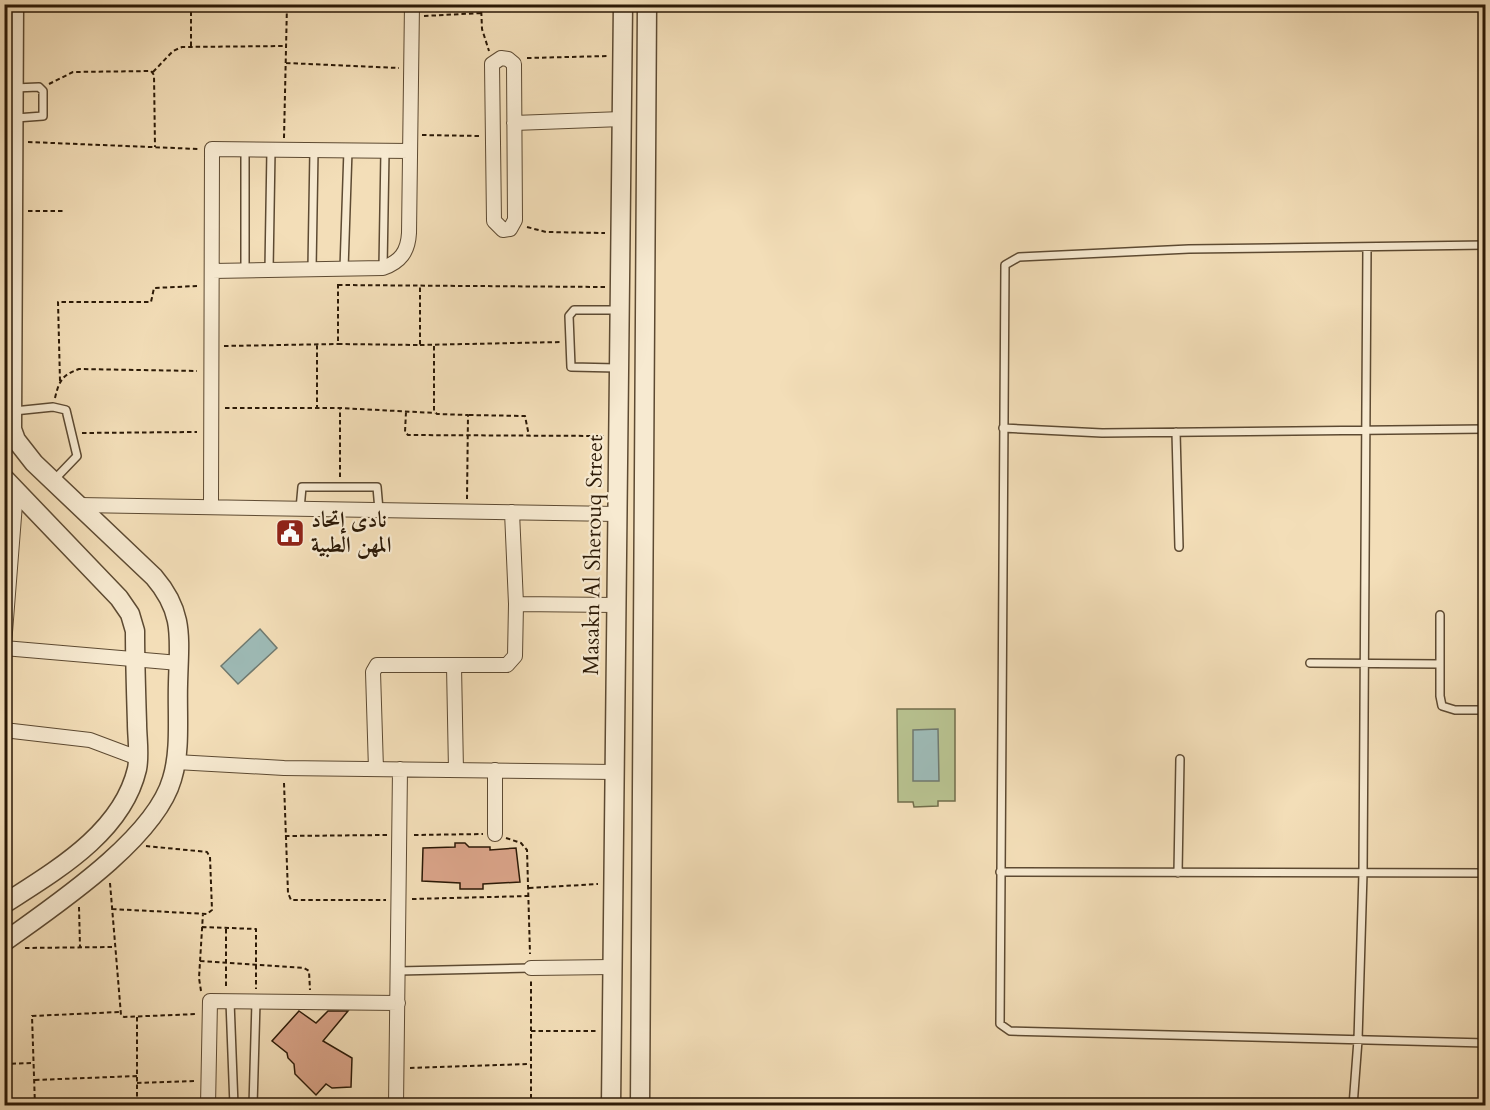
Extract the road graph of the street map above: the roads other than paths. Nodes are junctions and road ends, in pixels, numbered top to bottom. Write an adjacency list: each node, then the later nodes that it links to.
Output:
1 (623, 4): 7 (street, Masakn Al Sherouq Street)
2 (647, 4): 52 (street)
3 (14, 7): 5 (street)
4 (412, 10): 14 (street)
5 (14, 88): 6 (street); 6 (lane)
6 (13, 118): 25 (street)
7 (622, 119): 8 (street); 23 (street, Masakn Al Sherouq Street)
8 (514, 123): 8 (street)
9 (245, 149): 10 (street); 20 (lane); 22 (street)
10 (277, 150): 11 (street); 21 (lane)
11 (314, 150): 12 (street); 18 (lane)
12 (348, 150): 13 (street); 19 (lane)
13 (385, 150): 14 (street); 17 (lane)
14 (410, 150): 17 (street)
15 (1485, 245): 16 (lane)
16 (1367, 247): 26 (lane); 28 (lane)
17 (383, 268): 19 (street)
18 (312, 269): 19 (street); 21 (street)
19 (341, 269)
20 (244, 270): 21 (street); 22 (street)
21 (269, 270)
22 (212, 271): 35 (street)
23 (620, 310): 24 (street, Masakn Al Sherouq Street); 24 (lane)
24 (619, 368): 39 (street, Masakn Al Sherouq Street)
25 (10, 411): 30 (street); 32 (lane)
26 (1003, 428): 29 (lane); 67 (lane)
27 (1485, 429): 28 (lane)
28 (1366, 430): 29 (lane); 50 (lane)
29 (1176, 432): 40 (lane)
30 (25, 452): 31 (street); 32 (street)
31 (4, 472)
32 (53, 481): 34 (street)
33 (10, 485): 43 (street); 46 (street)
34 (79, 506): 35 (street); 47 (street)
35 (211, 507): 36 (street)
36 (300, 509): 37 (street); 37 (lane)
37 (379, 510): 38 (street)
38 (512, 512): 39 (street); 41 (street)
39 (618, 514): 42 (street, Masakn Al Sherouq Street)
40 (1179, 547)
41 (516, 604): 42 (street); 51 (street)
42 (616, 605): 53 (street, Masakn Al Sherouq Street)
43 (6, 613): 45 (street)
44 (1440, 615): 49 (lane)
45 (4, 646): 46 (street)
46 (135, 660): 47 (street); 58 (street)
47 (179, 663): 60 (street)
48 (1310, 663): 50 (lane)
49 (1440, 664): 50 (lane); 54 (lane)
50 (1365, 665): 69 (lane)
51 (454, 666): 61 (street); 63 (street)
52 (643, 684): 53 (street); 56 (street)
53 (616, 686): 55 (street, Masakn Al Sherouq Street)
54 (1485, 711)
55 (615, 719): 56 (street); 65 (street, Masakn Al Sherouq Street)
56 (643, 720): 86 (street)
57 (4, 730): 58 (street)
58 (138, 759): 71 (street)
59 (1180, 759): 68 (lane)
60 (176, 762): 61 (street); 72 (street)
61 (376, 769): 62 (street)
62 (400, 769): 63 (street); 75 (street)
63 (456, 770): 64 (street)
64 (495, 770): 65 (street); 66 (street)
65 (615, 772): 73 (street, Masakn Al Sherouq Street)
66 (495, 834)
67 (1000, 872): 68 (lane); 79 (lane)
68 (1178, 873): 69 (lane)
69 (1363, 873): 70 (lane); 79 (lane)
70 (1485, 873)
71 (6, 898)
72 (10, 945)
73 (612, 967): 74 (street); 85 (street, Masakn Al Sherouq Street)
74 (531, 968): 75 (lane)
75 (398, 971): 78 (street)
76 (228, 1001): 77 (street); 81 (street); 82 (lane)
77 (256, 1002): 78 (street); 83 (lane)
78 (398, 1003): 84 (street)
79 (1358, 1040): 80 (lane); 87 (lane)
80 (1485, 1043)
81 (208, 1106)
82 (234, 1106)
83 (253, 1106)
84 (396, 1106)
85 (611, 1106)
86 (640, 1106)
87 (1353, 1106)

